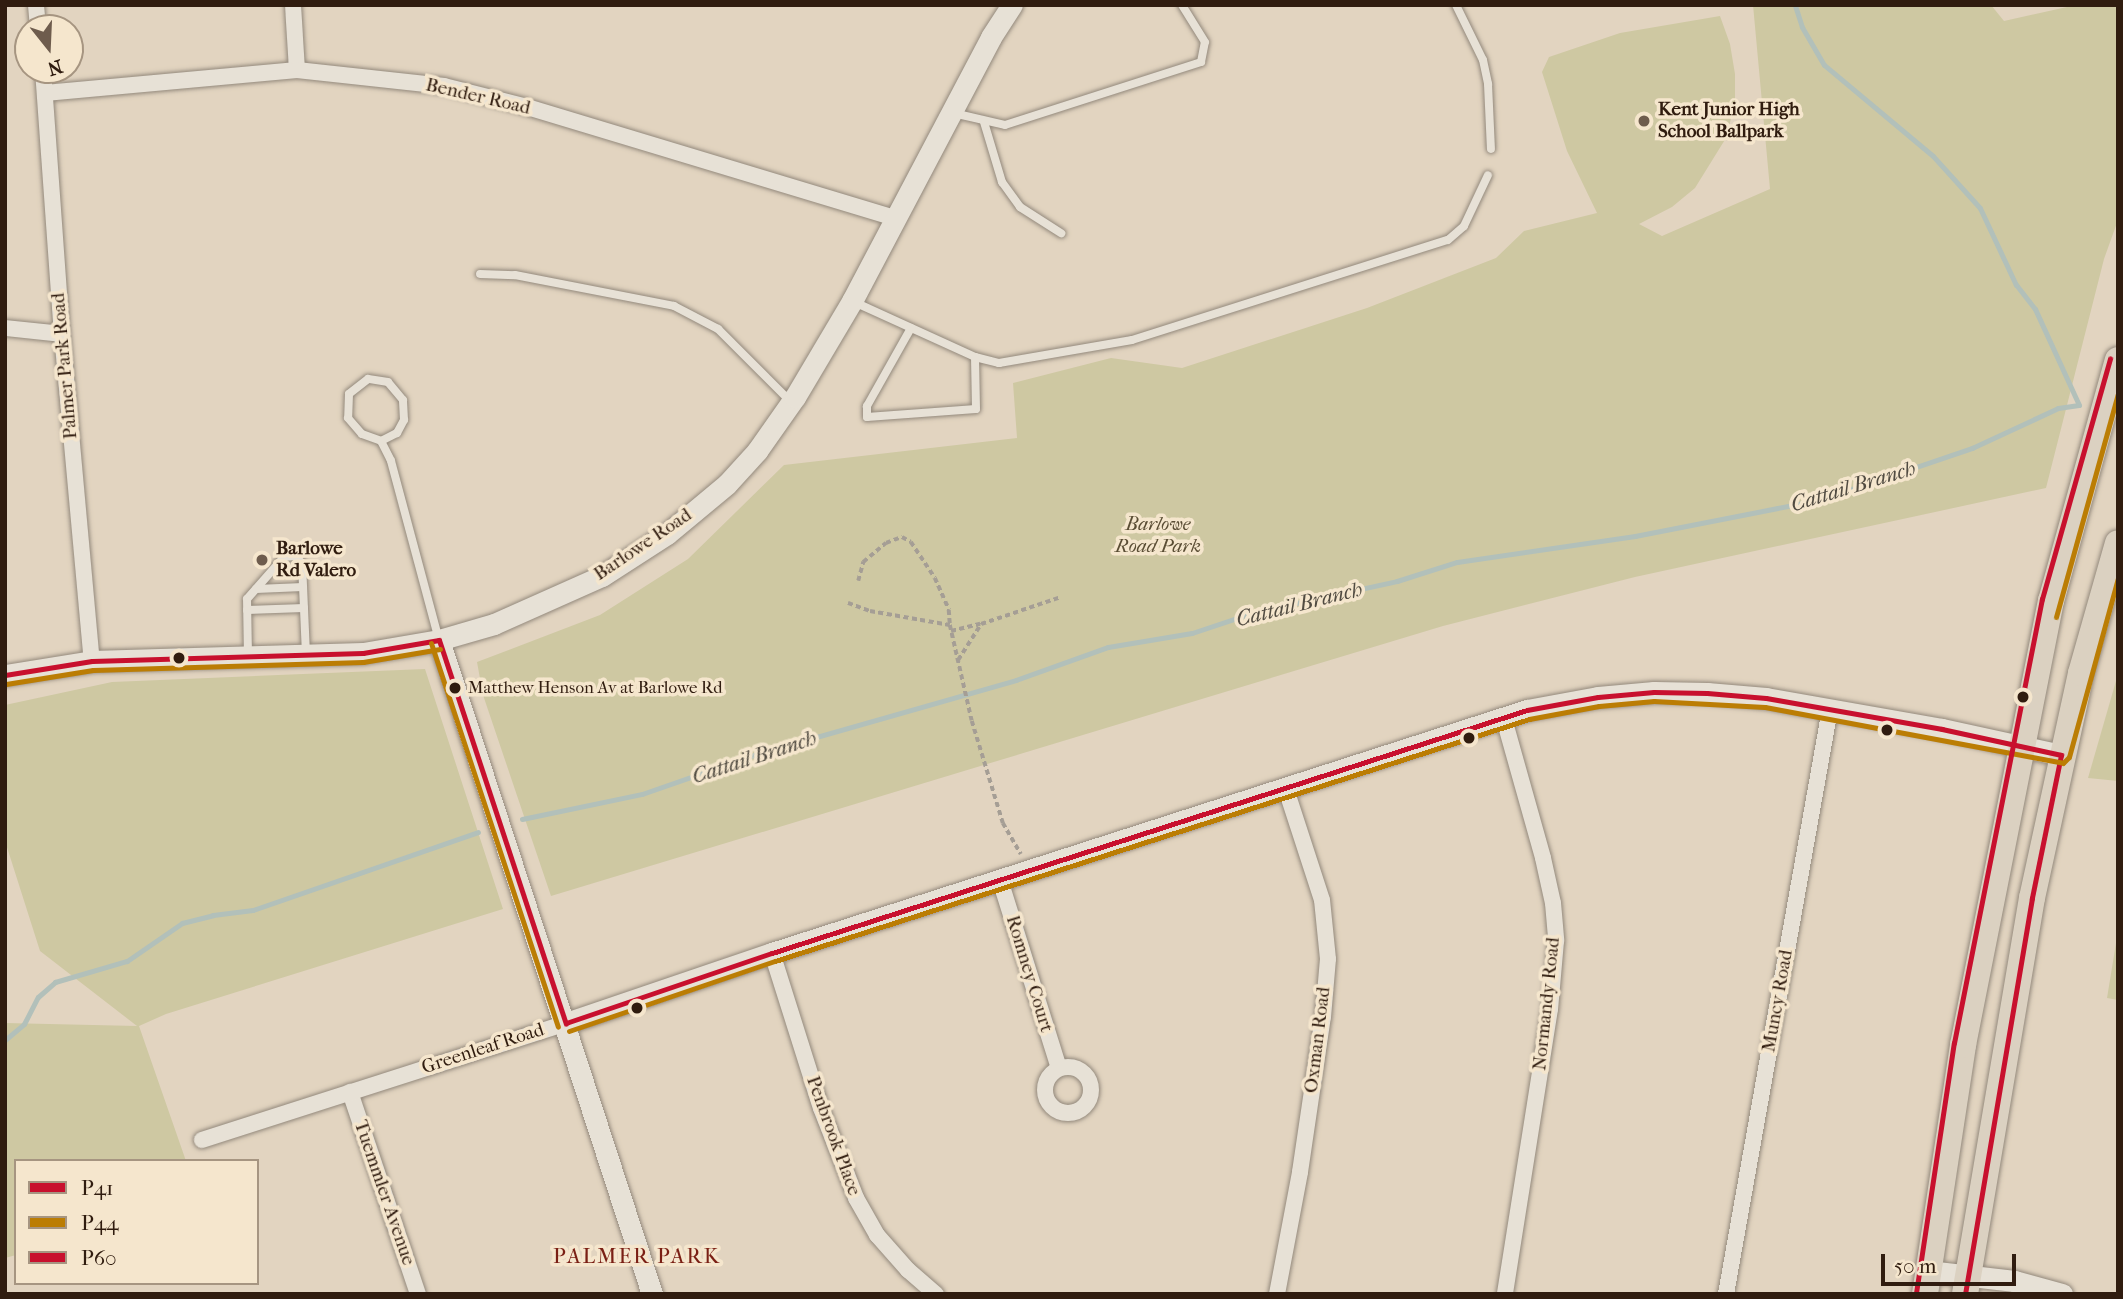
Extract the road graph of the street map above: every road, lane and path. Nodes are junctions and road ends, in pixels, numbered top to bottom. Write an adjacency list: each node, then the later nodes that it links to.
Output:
1 (293, 5): 5 (street)
2 (1012, 5): 8 (street, Barlowe Road)
3 (1182, 5): 9 (lane)
4 (1456, 5): 10 (lane)
5 (297, 70): 7 (street, Bender Road); 12 (street, Bender Road)
6 (44, 84): 7 (street, Palmer Park Road)
7 (45, 93): 18 (street, Palmer Park Road)
8 (953, 113): 9 (lane); 12 (street, Barlowe Road)
9 (984, 122): 13 (lane)
10 (1491, 149)
11 (1489, 175): 19 (lane)
12 (897, 219): 15 (street, Barlowe Road)
13 (1061, 233)
14 (480, 274): 21 (lane)
15 (852, 301): 17 (lane); 21 (street, Barlowe Road)
16 (5, 328): 18 (street)
17 (911, 328): 19 (lane); 19 (lane)
18 (62, 334): 37 (street, Palmer Park Road)
19 (975, 356)
20 (2118, 360): 42 (main road)
21 (791, 402): 34 (street, Barlowe Road)
22 (381, 441): 22 (lane); 34 (lane)
23 (2118, 543): 43 (main road)
24 (858, 581): 32 (path)
25 (303, 587): 26 (lane); 26 (lane); 29 (lane)
26 (256, 589): 30 (lane)
27 (1061, 597): 31 (path)
28 (848, 603): 32 (path)
29 (304, 608): 30 (lane); 35 (lane)
30 (247, 610): 36 (lane)
31 (981, 624): 33 (path); 38 (path)
32 (950, 625): 33 (path)
33 (951, 631): 38 (path)
34 (439, 640): 35 (street, Barlowe Road); 48 (street)
35 (306, 654): 36 (street, Barlowe Road)
36 (248, 656): 37 (street, Barlowe Road)
37 (92, 661): 39 (street, Barlowe Road)
38 (957, 661): 45 (path)
39 (5, 675)
40 (1830, 709): 41 (street, Greenleaf Road); 42 (street, Greenleaf Road); 59 (street, Muncy Road)
41 (1504, 719): 44 (street, Greenleaf Road); 58 (street, Normandy Road)
42 (2022, 746): 43 (street, Greenleaf Road); 52 (main road)
43 (2062, 755): 53 (main road)
44 (1286, 789): 45 (street, Greenleaf Road); 57 (street, Oxman Road)
45 (1031, 870): 46 (street, Greenleaf Road)
46 (1000, 880): 47 (street, Greenleaf Road); 49 (street, Romney Court)
47 (772, 953): 48 (street, Greenleaf Road); 56 (street, Penbrook Place)
48 (566, 1023): 50 (street, Greenleaf Road); 55 (street)
49 (1059, 1068)
50 (350, 1092): 51 (street, Greenleaf Road); 54 (street, Tuemmler Avenue)
51 (202, 1140)
52 (1927, 1282): 53 (street)
53 (1966, 1285): 60 (street)
54 (418, 1294)
55 (652, 1294)
56 (936, 1294)
57 (1277, 1294)
58 (1505, 1294)
59 (1726, 1294)
60 (2062, 1294)

